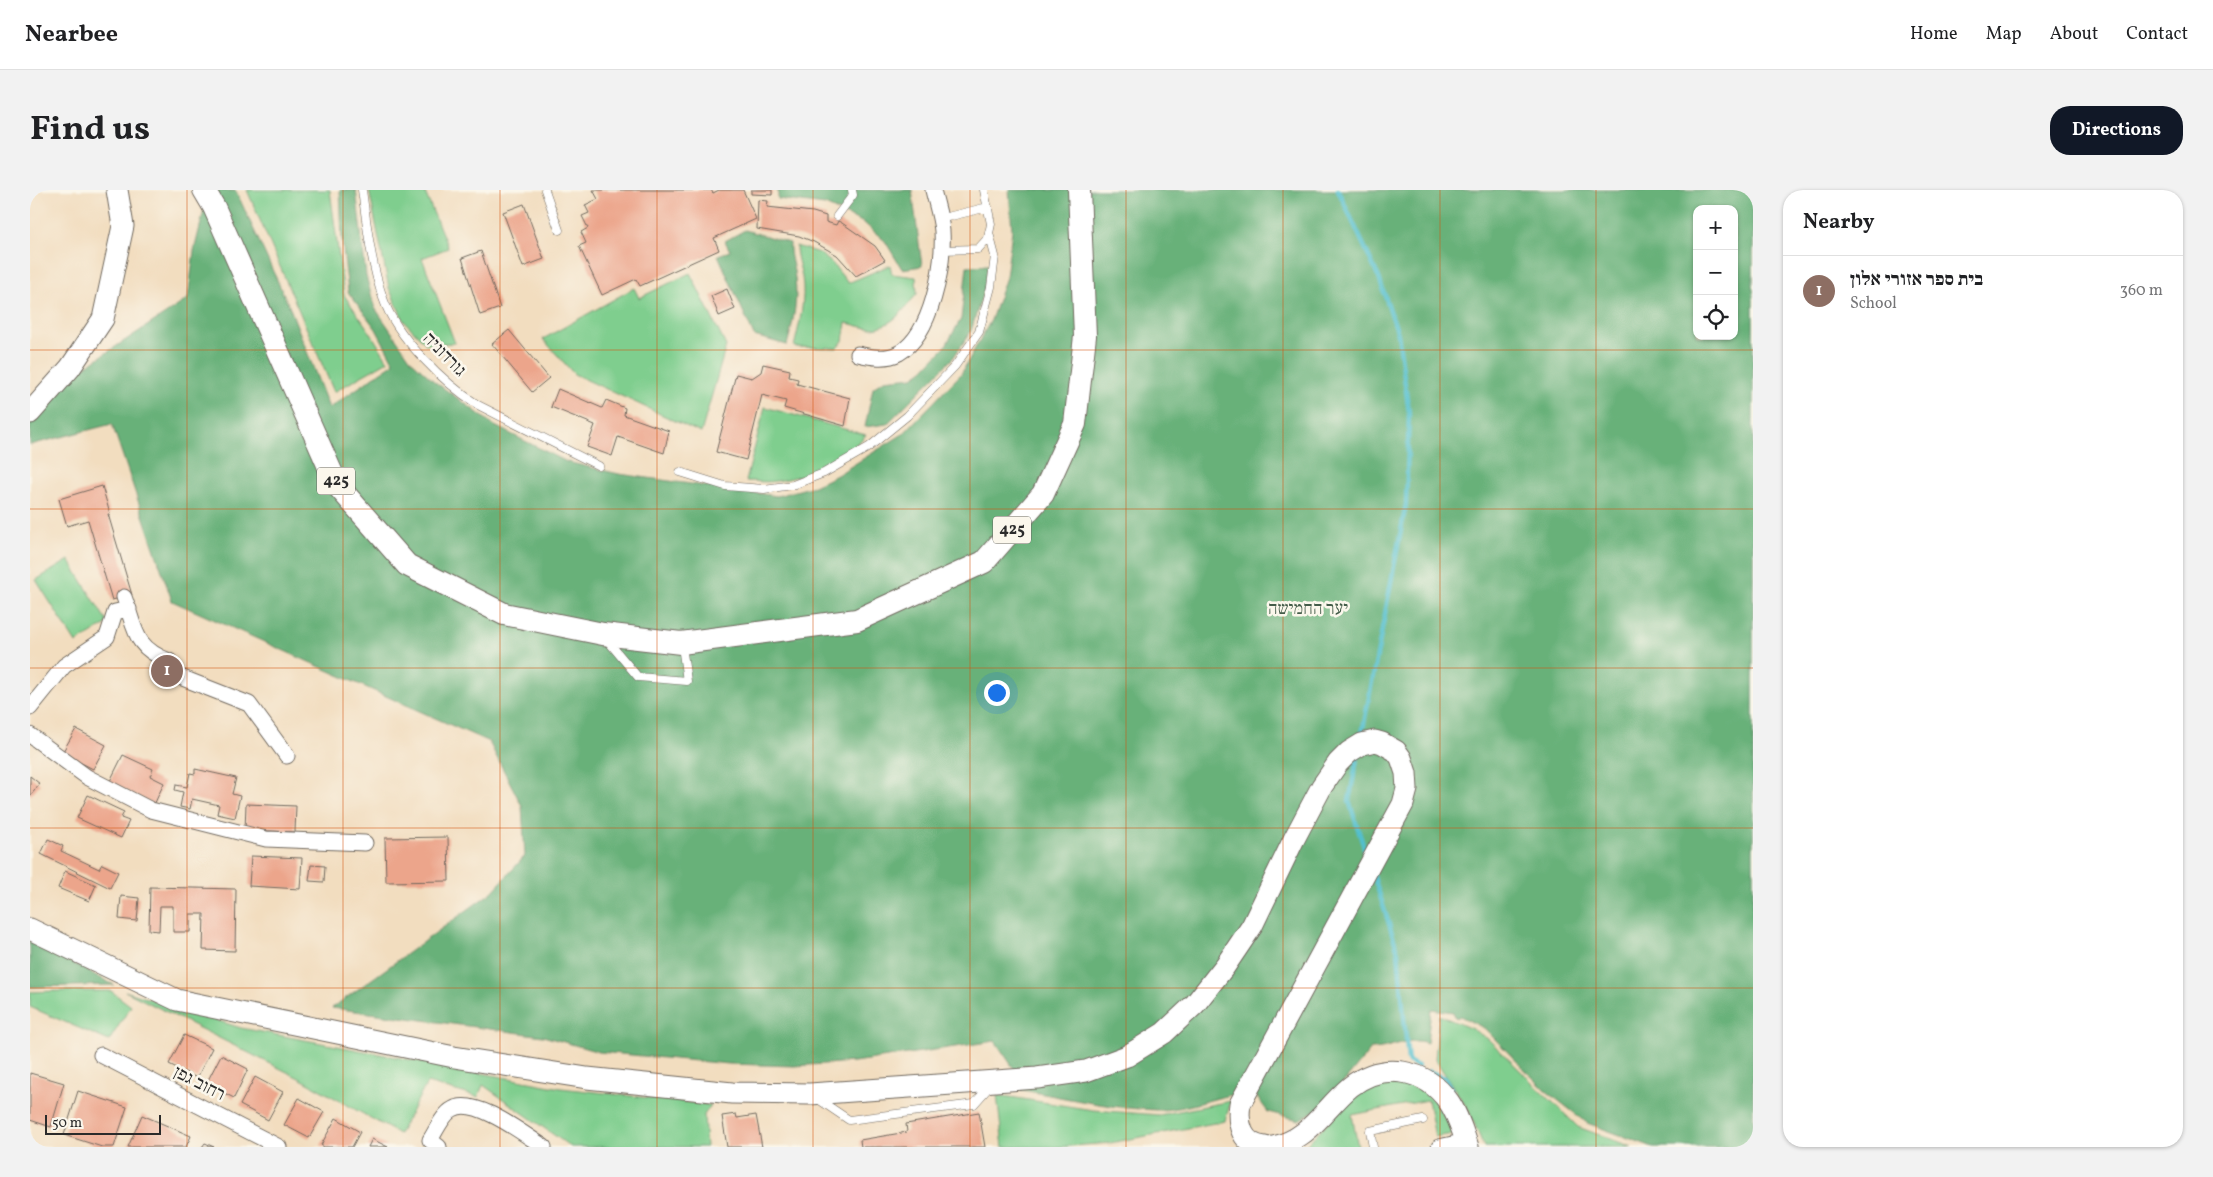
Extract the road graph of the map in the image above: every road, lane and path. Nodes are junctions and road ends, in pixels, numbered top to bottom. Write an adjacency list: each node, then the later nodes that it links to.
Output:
1 (117, 190): 16 (main road)
2 (204, 190): 19 (main road, 425)
3 (362, 190): 17 (lane, גורדוניה)
4 (545, 190): 12 (lane)
5 (852, 190): 10 (lane)
6 (933, 190): 11 (street)
7 (984, 190): 9 (lane)
8 (1079, 190): 20 (main road, 425)
9 (988, 207): 11 (lane); 13 (lane)
10 (837, 216)
11 (939, 219): 14 (street)
12 (559, 230)
13 (989, 234): 14 (lane); 18 (lane)
14 (941, 250): 15 (street)
15 (858, 354)
16 (30, 414)
17 (598, 466)
18 (680, 472)
19 (603, 634): 20 (main road, 425); 20 (lane)
20 (681, 643)
21 (30, 708): 23 (street)
22 (30, 735): 24 (street)
23 (287, 756)
24 (365, 843)
25 (30, 929): 29 (main road)
26 (101, 1055): 30 (street, רחוב גפן)
27 (1423, 1120): 34 (lane)
28 (1467, 1144): 33 (main road); 35 (street)
29 (1253, 1145)
30 (279, 1147)
31 (439, 1147): 32 (street)
32 (544, 1147)
33 (1273, 1147)
34 (1374, 1147)
35 (1439, 1147)

